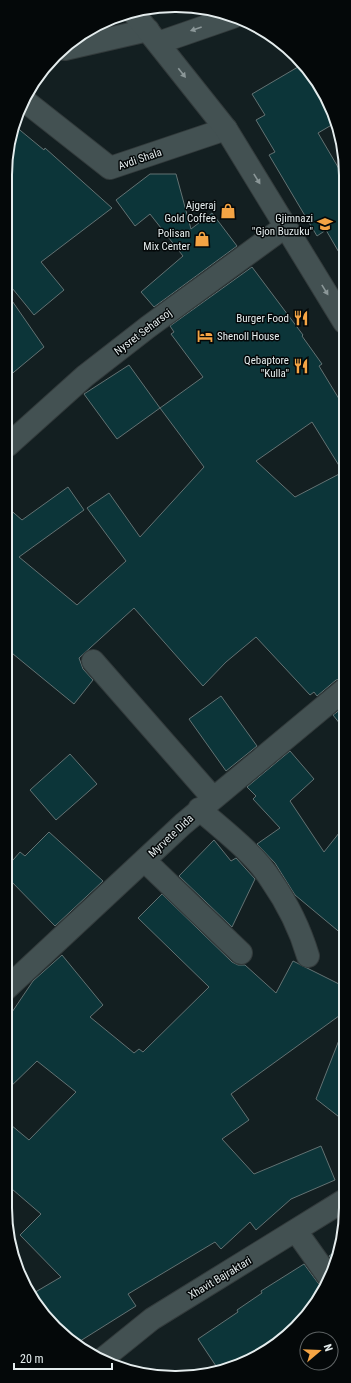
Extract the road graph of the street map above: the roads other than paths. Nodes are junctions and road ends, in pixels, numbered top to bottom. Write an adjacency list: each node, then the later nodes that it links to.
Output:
1 (137, 17): 3 (street)
2 (223, 19): 3 (street, one-way to 3)
3 (153, 36): 4 (street); 6 (street, one-way to 6)
4 (74, 48)
5 (29, 104): 6 (street, Avdi Shala)
6 (226, 130): 7 (street, one-way to 7)
7 (286, 226): 8 (street, one-way to 8); 9 (street, Nysret Seharsoj)
8 (339, 314)
9 (12, 442)
10 (93, 661): 12 (street)
11 (339, 694): 12 (street, Myrvete Dida)
12 (206, 804): 13 (street, Myrvete Dida); 15 (street)
13 (145, 861): 14 (street); 16 (street, Myrvete Dida)
14 (241, 953)
15 (308, 956)
16 (12, 983)
17 (339, 1204): 18 (street, Xhavit Bajraktari)
18 (296, 1231): 19 (street); 20 (street, Xhavit Bajraktari)
19 (326, 1273)
20 (106, 1356)

